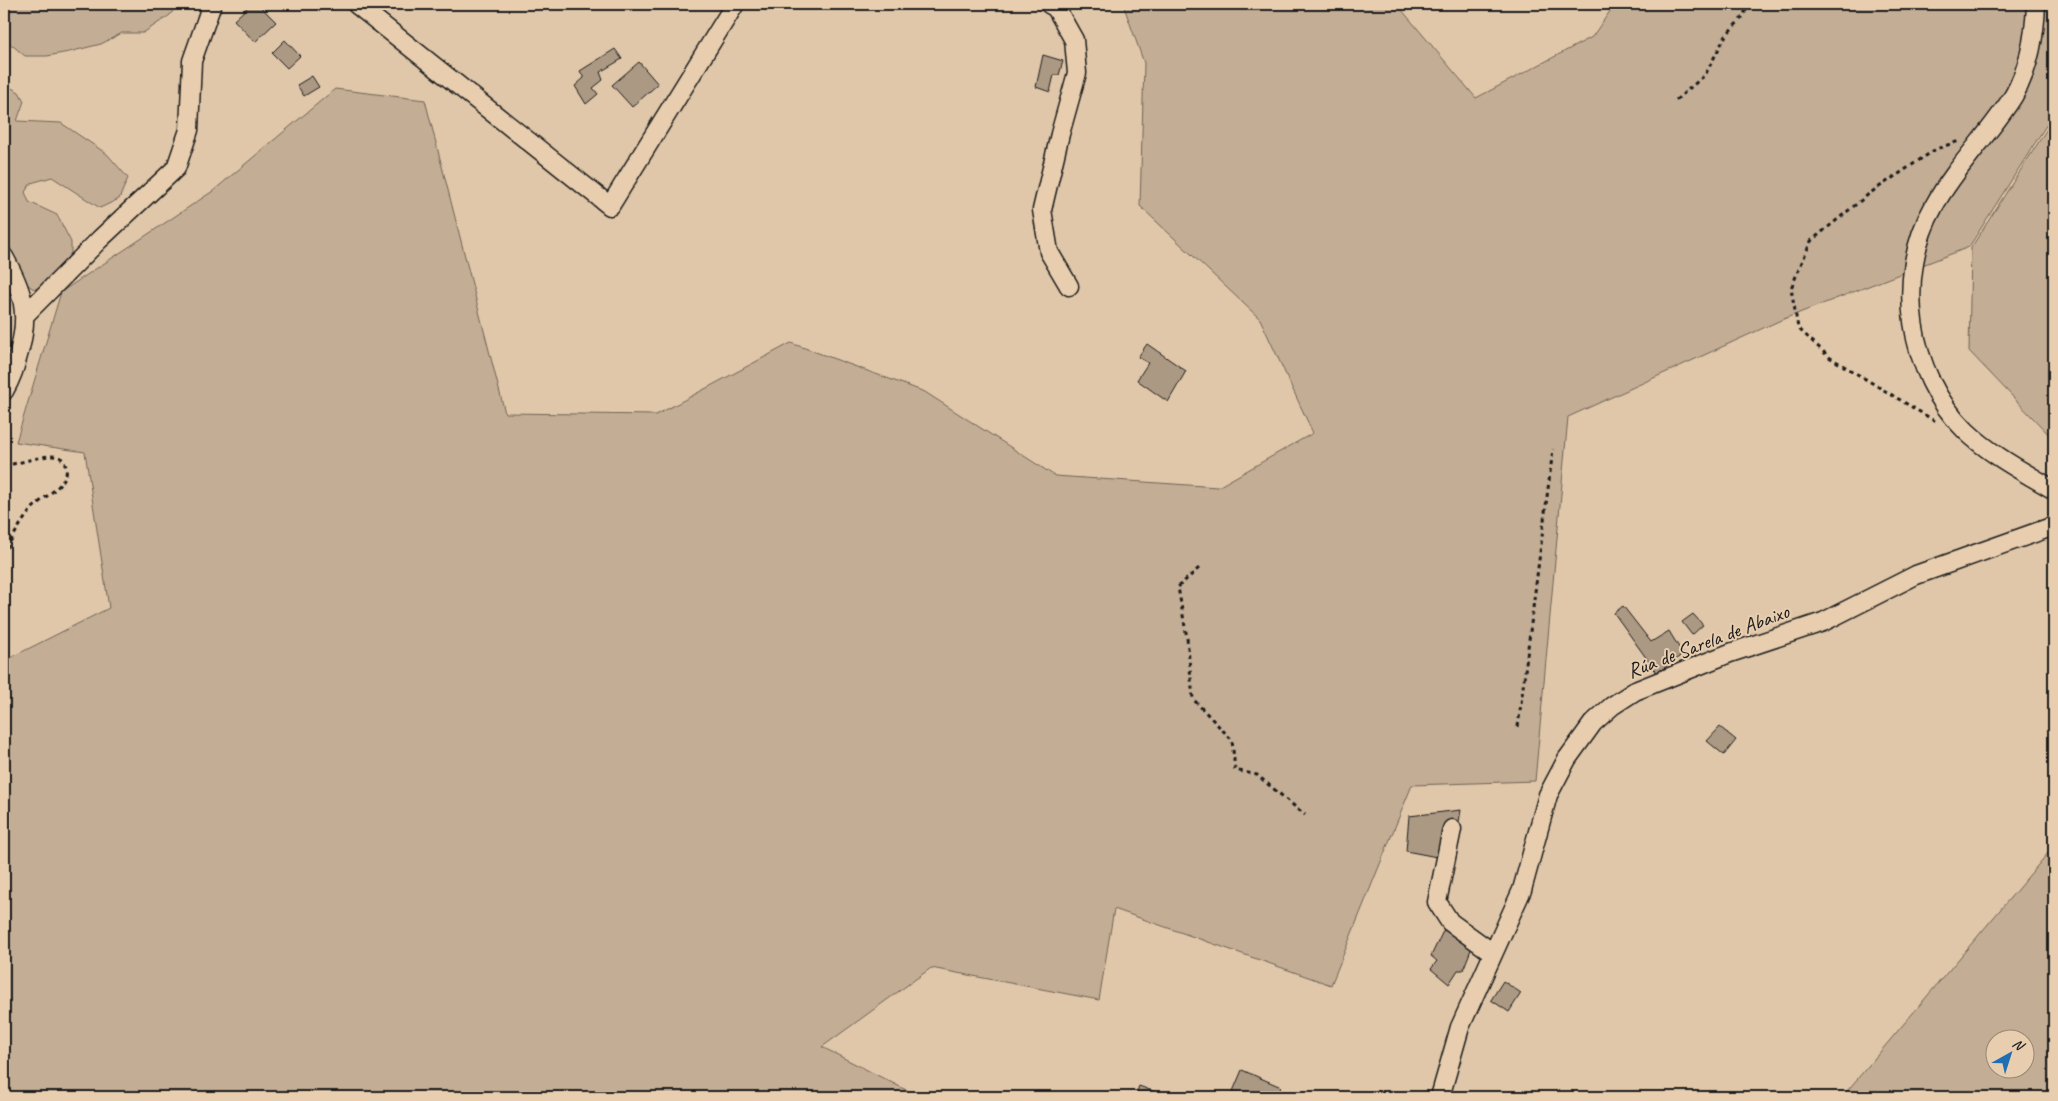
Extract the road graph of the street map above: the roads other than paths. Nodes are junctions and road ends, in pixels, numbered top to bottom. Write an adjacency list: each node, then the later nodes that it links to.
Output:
1 (212, 4): 8 (street)
2 (356, 4): 3 (street)
3 (735, 4)
4 (1049, 4): 7 (street)
5 (2036, 4): 10 (street)
6 (4, 257): 8 (street)
7 (1069, 286)
8 (26, 314): 9 (street)
9 (4, 391)
10 (2054, 490)
11 (2054, 526): 13 (street, Rúa de Sarela de Abaixo)
12 (1452, 829): 13 (street)
13 (1492, 953): 14 (street, Rúa de Sarela de Abaixo)
14 (1440, 1097)

